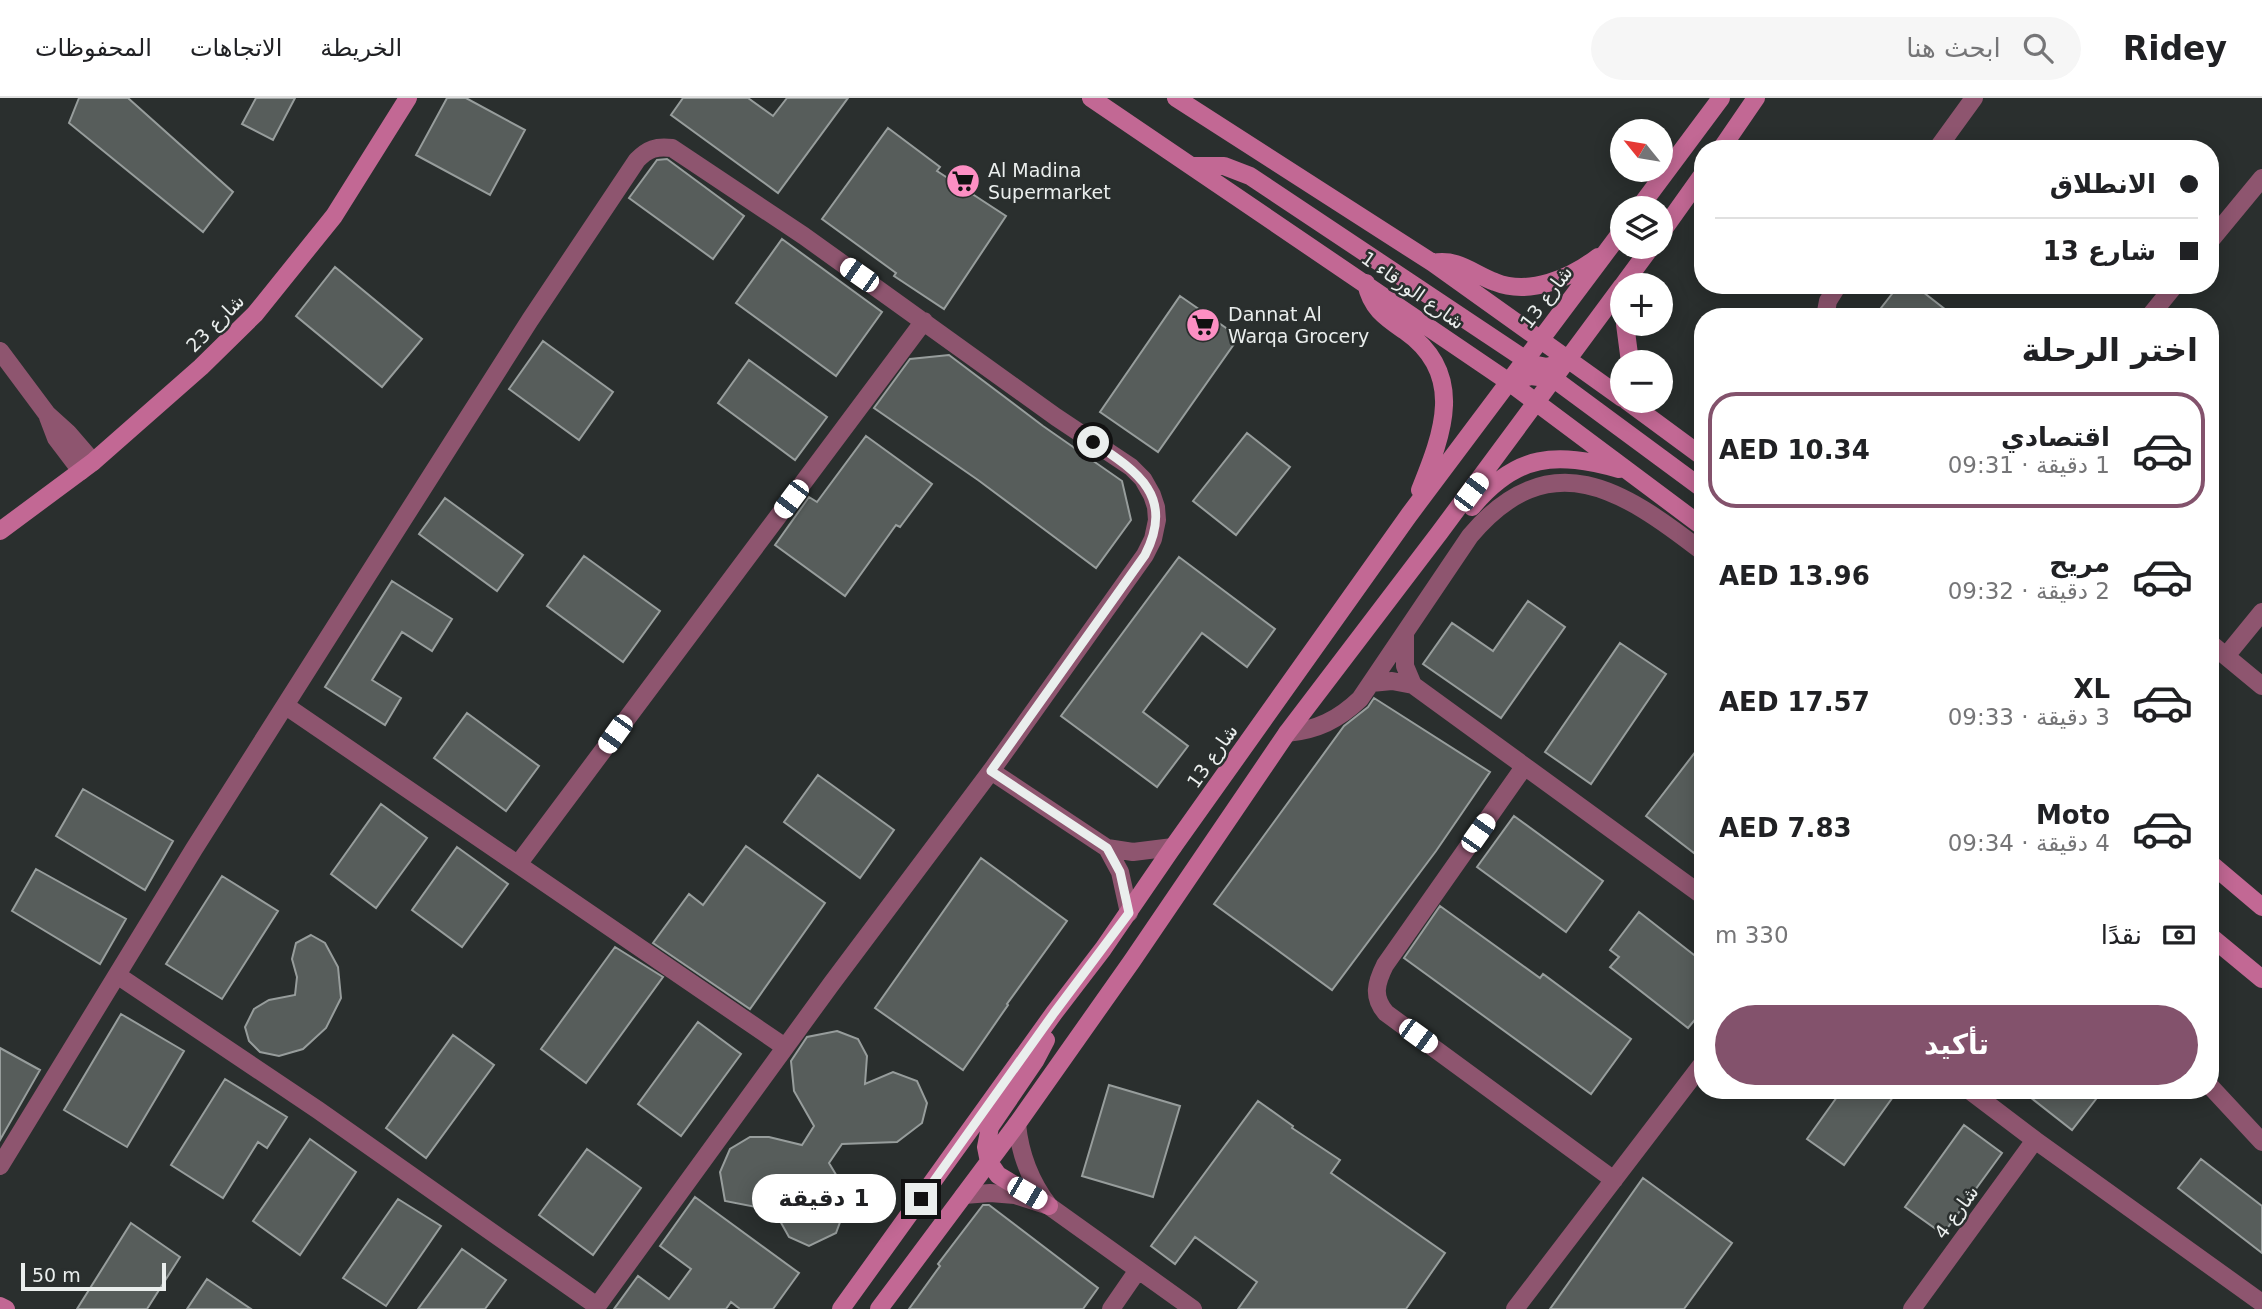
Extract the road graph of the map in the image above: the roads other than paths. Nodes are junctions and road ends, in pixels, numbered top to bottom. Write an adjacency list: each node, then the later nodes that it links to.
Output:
1 (408, 98): 35 (street, شارع 23)
2 (1091, 98): 9 (street, شارع الورقاء 1)
3 (1176, 98): 17 (street, شارع الورقاء 1)
4 (1721, 98): 12 (street)
5 (1756, 98): 7 (street)
6 (1974, 98): 8 (street)
7 (1727, 140)
8 (1944, 140)
9 (1193, 166): 18 (street, شارع الورقاء 1); 25 (street)
10 (2262, 178): 14 (street)
11 (1694, 187): 13 (street)
12 (1648, 196)
13 (1673, 216)
14 (2219, 231)
15 (1610, 244): 17 (street)
16 (1610, 247): 23 (street, شارع 13)
17 (1433, 263): 23 (street, شارع الورقاء 1)
18 (1366, 283): 28 (street, شارع الورقاء 1); 38 (street)
19 (2168, 294): 21 (street)
20 (1610, 304): 26 (street)
21 (2156, 308)
22 (924, 321): 50 (street); 53 (street); 56 (street)
23 (1541, 339): 25 (street, شارع 13); 26 (street, شارع الورقاء 1)
24 (0, 351): 35 (street)
25 (1525, 360): 26 (street); 28 (street, شارع 13)
26 (1569, 360): 27 (street); 29 (street, شارع الورقاء 1)
27 (1554, 379): 28 (street); 30 (street); 37 (street)
28 (1509, 382): 30 (street, شارع الورقاء 1); 38 (street, شارع 13)
29 (1610, 389)
30 (1537, 403): 36 (street, شارع الورقاء 1); 41 (street)
31 (1644, 413): 33 (street)
32 (1653, 413): 33 (street)
33 (1661, 425): 34 (street)
34 (1694, 450)
35 (87, 466): 40 (street, شارع 23)
36 (1630, 471): 39 (street, شارع الورقاء 1); 41 (street)
37 (1694, 482)
38 (1409, 514): 54 (street, شارع 13)
39 (1694, 520)
40 (0, 531)
41 (1440, 532): 51 (street)
42 (1694, 545): 44 (street)
43 (2262, 612): 46 (street)
44 (1405, 633): 47 (street); 48 (street)
45 (2219, 650): 46 (street)
46 (2226, 656): 49 (street)
47 (1371, 683): 48 (street); 51 (street)
48 (1413, 685): 52 (street)
49 (2262, 686)
50 (286, 706): 56 (street); 62 (street)
51 (1287, 733): 69 (street)
52 (1524, 767): 58 (street); 74 (street)
53 (991, 771): 55 (street); 65 (street)
54 (1173, 847): 55 (street); 60 (street, شارع 13)
55 (1107, 848): 60 (street)
56 (519, 863): 65 (street)
57 (2219, 871): 59 (street)
58 (1694, 890)
59 (2262, 907)
60 (1129, 913): 64 (street, شارع 13)
61 (2219, 943): 63 (street)
62 (117, 975): 73 (street); 80 (street)
63 (2262, 979)
64 (1054, 1013): 72 (street); 82 (street, شارع 13)
65 (785, 1047): 80 (street)
66 (1694, 1075): 74 (street)
67 (2219, 1095): 70 (street)
68 (1981, 1099): 71 (street)
69 (1017, 1124): 72 (street); 76 (street)
70 (2260, 1135)
71 (2035, 1140): 78 (street); 87 (street, شارع 4)
72 (989, 1162): 75 (street); 76 (street)
73 (0, 1166)
74 (1614, 1180): 86 (street)
75 (964, 1195): 76 (street); 83 (street)
76 (1049, 1206): 77 (street)
77 (1138, 1270): 84 (street); 85 (street)
78 (2262, 1304)
79 (0, 1306): 81 (street)
80 (596, 1307)
81 (6, 1309)
82 (841, 1309)
83 (879, 1309)
84 (1111, 1309)
85 (1193, 1309)
86 (1516, 1309)
87 (1912, 1309)

